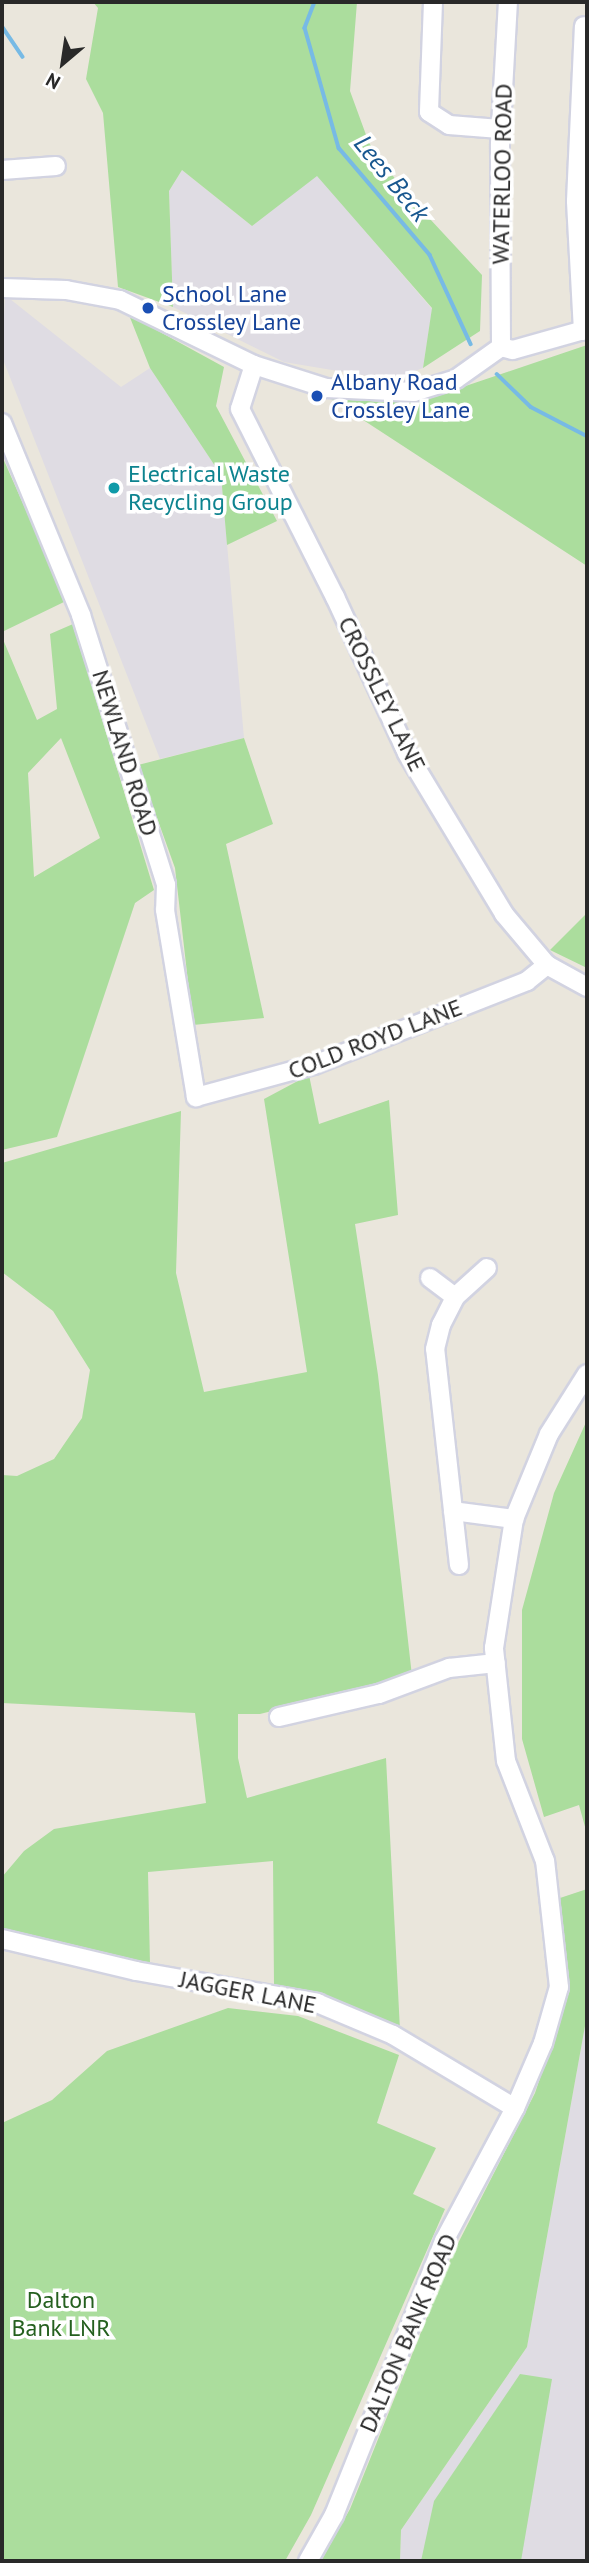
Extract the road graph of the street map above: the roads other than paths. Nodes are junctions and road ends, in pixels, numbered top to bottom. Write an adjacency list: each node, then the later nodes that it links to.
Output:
1 (433, 2): 4 (street)
2 (508, 2): 4 (street, WATERLOO ROAD)
3 (584, 26): 8 (street)
4 (500, 130): 9 (street, WATERLOO ROAD)
5 (56, 167): 6 (street)
6 (2, 170)
7 (2, 288): 10 (street)
8 (585, 330): 9 (street)
9 (501, 347): 10 (street)
10 (254, 365): 12 (street, CROSSLEY LANE)
11 (2, 423): 14 (street, NEWLAND ROAD)
12 (547, 965): 13 (street, CROSSLEY LANE); 14 (street, COLD ROYD LANE)
13 (587, 987)
14 (196, 1097)
15 (487, 1268): 17 (street)
16 (430, 1278): 17 (street)
17 (456, 1297): 19 (street)
18 (587, 1374): 20 (street, DALTON BANK ROAD)
19 (453, 1511): 20 (street); 21 (street)
20 (514, 1519): 22 (street, DALTON BANK ROAD)
21 (459, 1565)
22 (496, 1663): 23 (street); 25 (street, DALTON BANK ROAD)
23 (279, 1717)
24 (2, 1939): 25 (street, JAGGER LANE)
25 (515, 2108): 26 (street, DALTON BANK ROAD)
26 (308, 2561)

